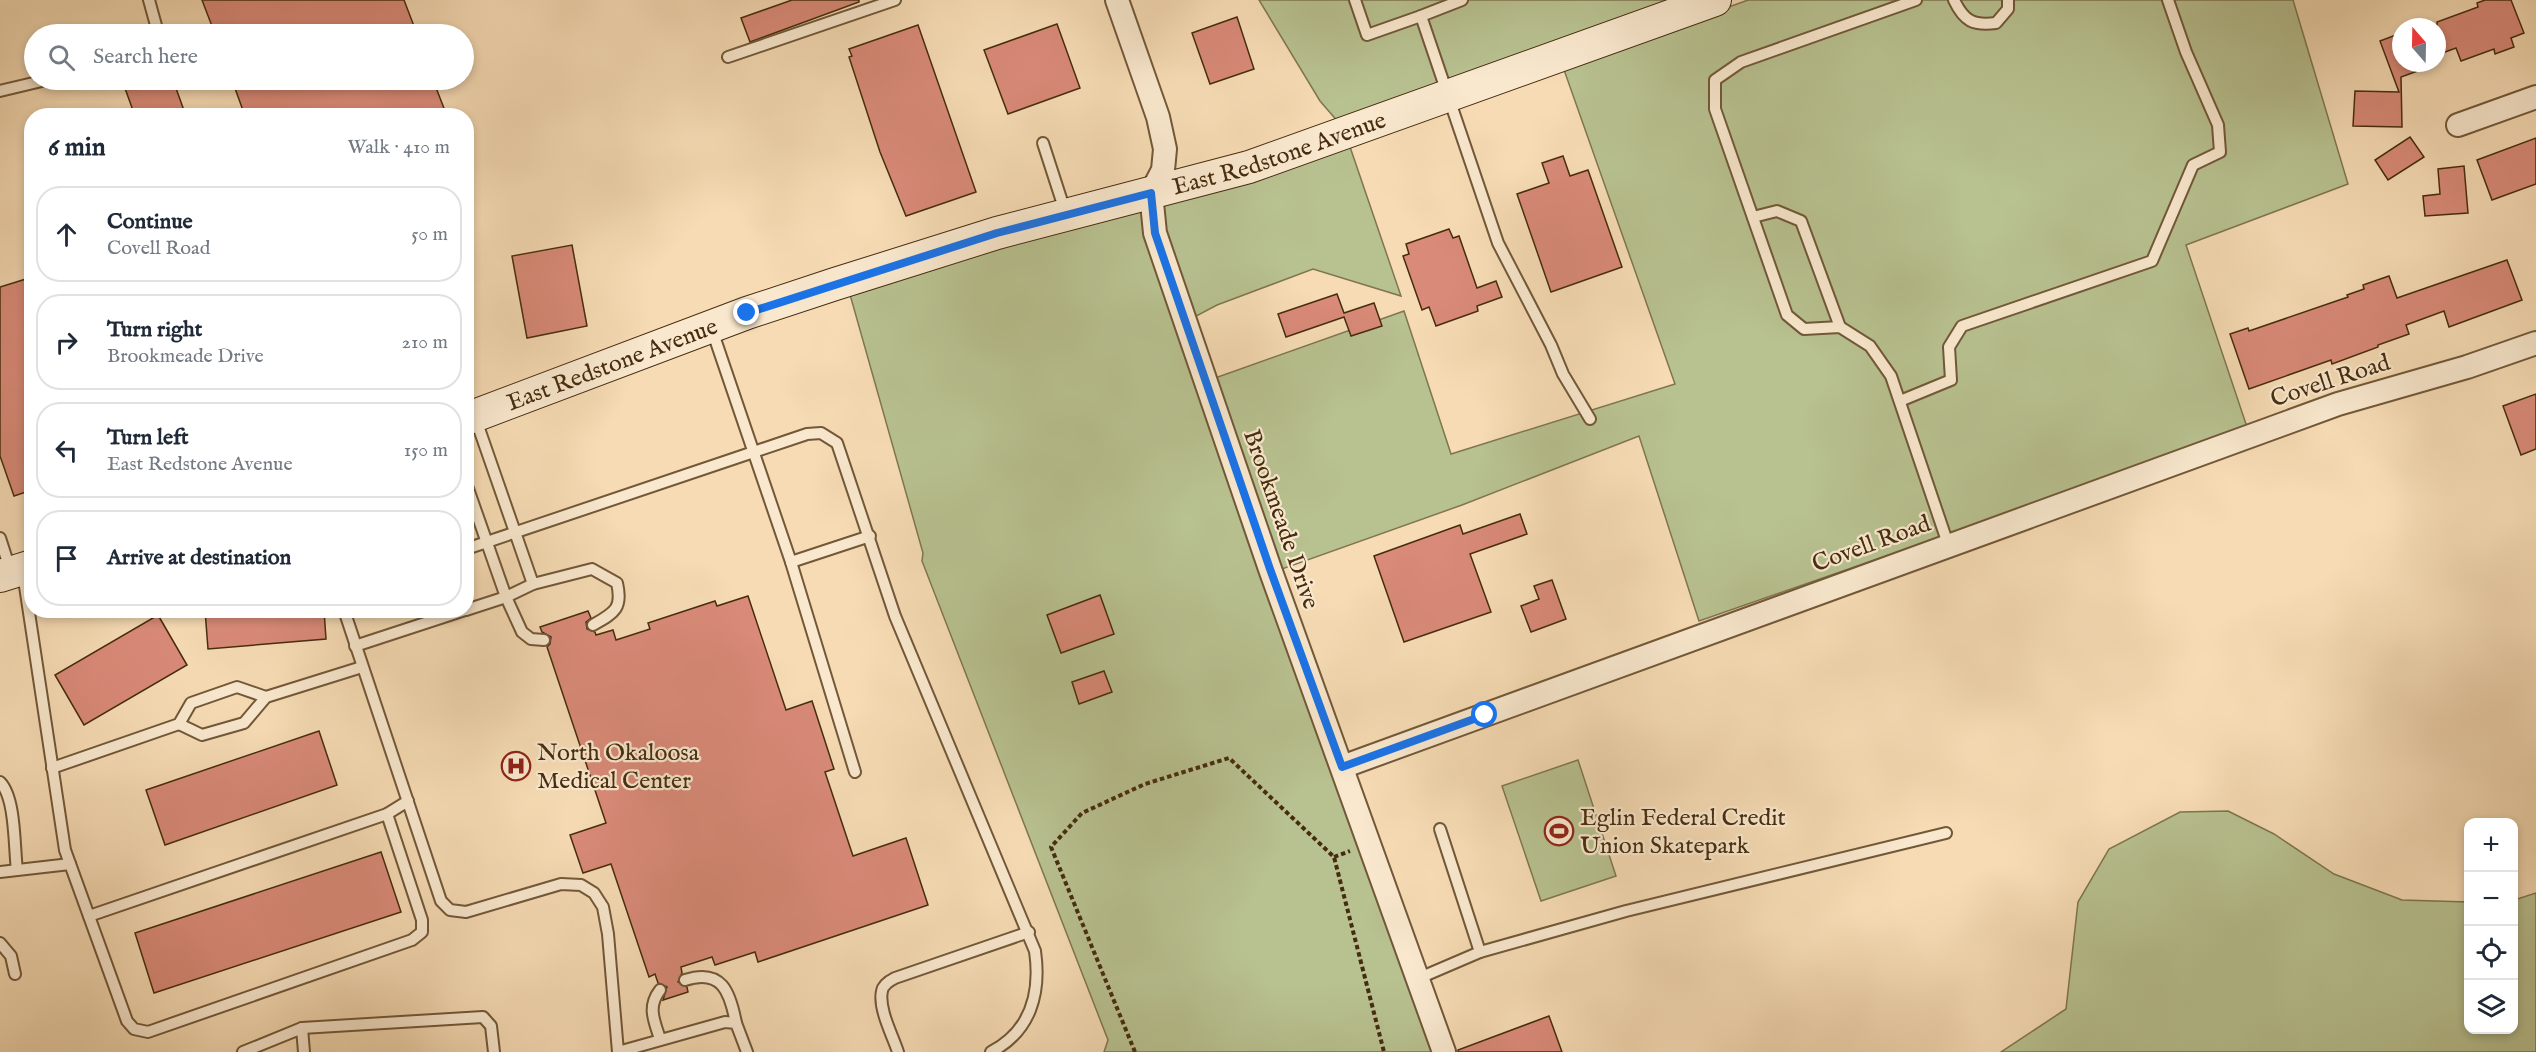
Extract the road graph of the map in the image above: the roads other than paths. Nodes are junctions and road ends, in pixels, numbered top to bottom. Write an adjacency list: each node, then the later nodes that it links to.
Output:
1 (148, 0): 12 (lane)
2 (895, 0): 13 (lane)
3 (1117, 0): 20 (street)
4 (1355, 0): 11 (lane)
5 (1462, 0): 11 (lane)
6 (1715, 0): 16 (street, East Redstone Avenue)
7 (1916, 0): 22 (lane)
8 (1954, 0): 9 (lane)
9 (2008, 0)
10 (2168, 0): 26 (lane)
11 (1421, 16): 16 (lane)
12 (155, 24)
13 (728, 57)
14 (24, 85): 15 (lane)
15 (0, 91)
16 (1449, 96): 20 (street, East Redstone Avenue); 28 (lane)
17 (2536, 97): 18 (street)
18 (2458, 125)
19 (1043, 142): 21 (lane)
20 (1151, 193): 21 (street, East Redstone Avenue); 53 (street, Brookmeade Drive)
21 (1066, 214): 23 (street, East Redstone Avenue)
22 (1753, 217): 24 (lane); 24 (lane)
23 (711, 327): 27 (street, East Redstone Avenue); 30 (lane)
24 (1840, 327): 26 (lane)
25 (2536, 343): 36 (street, Covell Road)
26 (1900, 401): 36 (lane)
27 (474, 417)
28 (1590, 419)
29 (474, 426): 32 (lane)
30 (753, 451): 32 (lane); 33 (lane); 38 (lane)
31 (474, 504): 35 (lane)
32 (514, 533): 35 (lane); 40 (lane)
33 (870, 536): 38 (lane); 65 (lane)
34 (0, 538): 39 (lane)
35 (489, 542): 37 (lane); 42 (lane)
36 (1948, 544): 53 (street, Covell Road)
37 (474, 547)
38 (791, 562): 55 (lane)
39 (16, 571): 41 (lane)
40 (533, 584): 42 (lane); 47 (lane)
41 (24, 593)
42 (506, 597): 43 (lane); 48 (lane)
43 (474, 607)
44 (31, 618): 54 (lane)
45 (346, 618): 49 (lane)
46 (441, 618): 49 (lane)
47 (593, 625)
48 (544, 640)
49 (355, 646): 50 (lane)
50 (362, 667): 51 (lane); 57 (lane)
51 (266, 697): 52 (lane); 52 (lane)
52 (178, 724): 54 (lane)
53 (1342, 767): 69 (street, Brookmeade Drive)
54 (52, 768): 61 (lane)
55 (855, 772)
56 (0, 782): 62 (lane)
57 (408, 801): 58 (lane); 78 (lane)
58 (387, 814): 64 (lane); 64 (lane)
59 (1440, 829): 67 (lane)
60 (1946, 833): 67 (lane)
61 (70, 864): 62 (lane); 64 (lane)
62 (16, 870): 63 (lane)
63 (0, 872)
64 (89, 916)
65 (1029, 932): 80 (lane); 81 (lane)
66 (0, 944): 68 (lane)
67 (1480, 952): 69 (lane)
68 (15, 974)
69 (1417, 979): 82 (street, Brookmeade Drive)
70 (685, 980): 72 (lane)
71 (660, 990): 74 (lane)
72 (736, 1023): 74 (lane); 79 (lane)
73 (302, 1028): 75 (lane); 76 (lane); 77 (lane)
74 (660, 1039): 78 (lane)
75 (243, 1052)
76 (304, 1052)
77 (494, 1052)
78 (618, 1052)
79 (747, 1052)
80 (898, 1052)
81 (992, 1052)
82 (1444, 1052)

